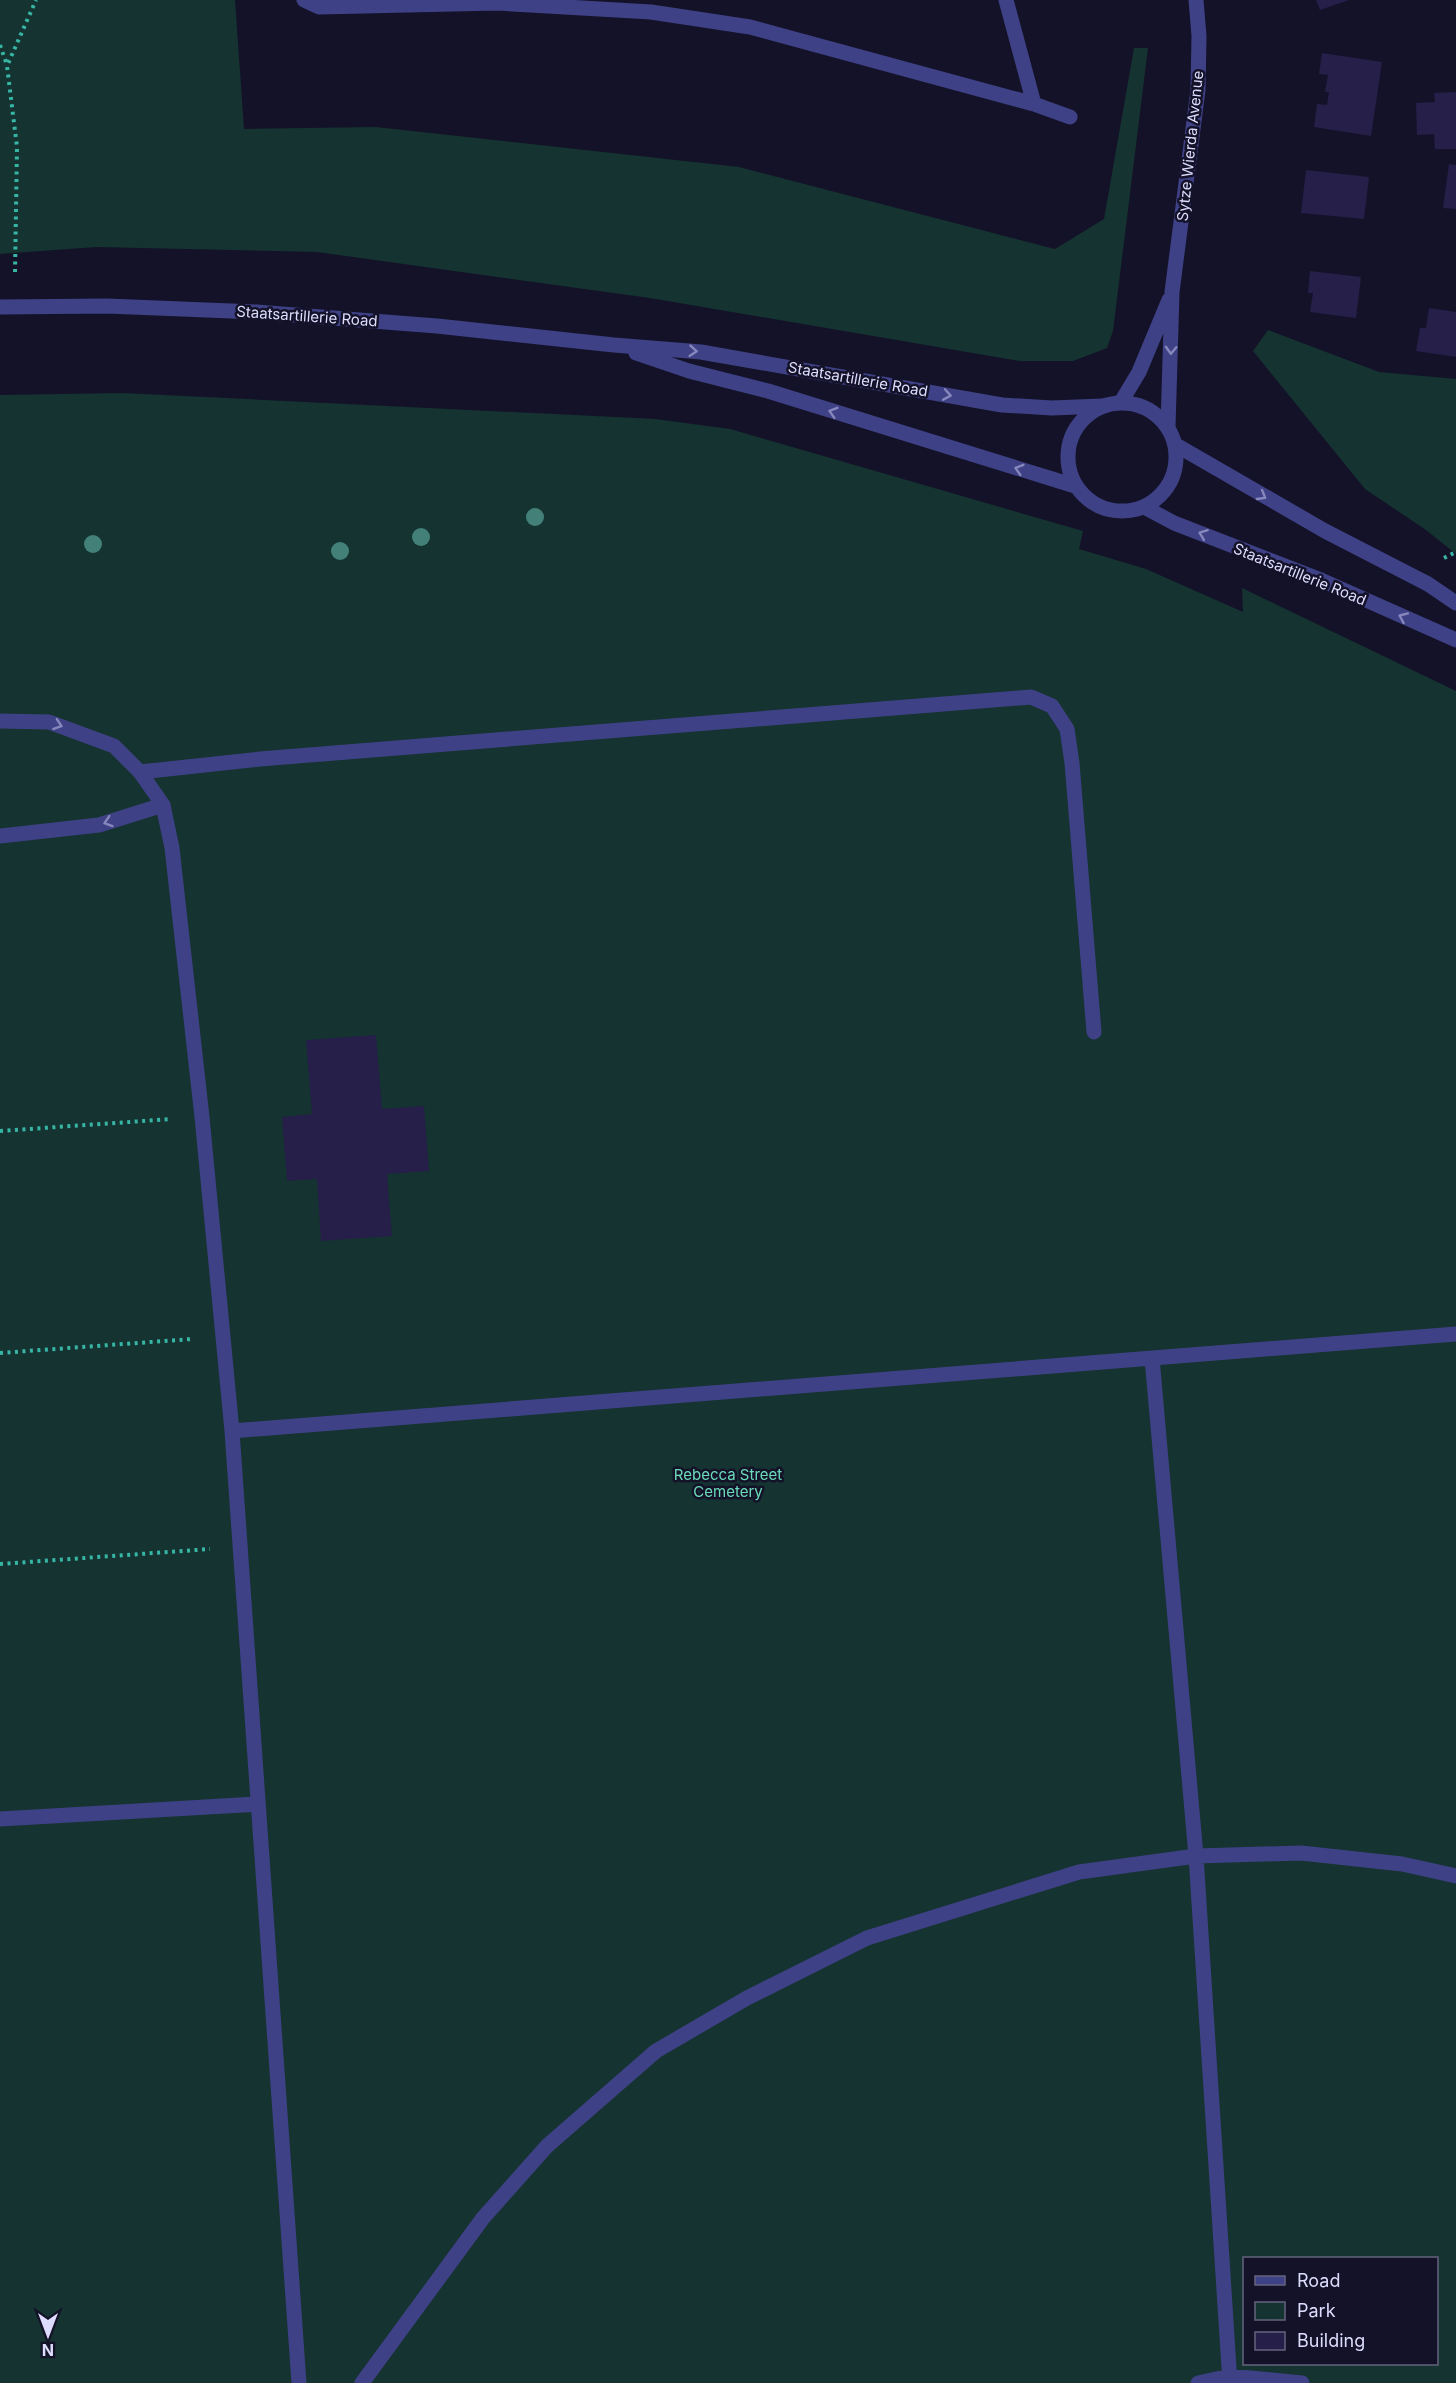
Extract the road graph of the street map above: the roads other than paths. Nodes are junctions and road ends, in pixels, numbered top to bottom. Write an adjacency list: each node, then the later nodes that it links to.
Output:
1 (304, 0): 4 (street)
2 (1006, 0): 4 (street)
3 (1196, 0): 6 (street, Sytze Wierda Avenue)
4 (1034, 104): 5 (street)
5 (1070, 117)
6 (1172, 292): 9 (street, Sytze Wierda Avenue); 11 (street, Sytze Wierda Avenue, one-way to 11)
7 (0, 307): 8 (street, Staatsartillerie Road)
8 (614, 345): 10 (street, Staatsartillerie Road, one-way to 10); 13 (street, Staatsartillerie Road, one-way to 8)
9 (1120, 402): 10 (street); 11 (street)
10 (1102, 406): 13 (street)
11 (1168, 427): 12 (street)
12 (1176, 445): 14 (street); 15 (street, one-way to 15)
13 (1075, 486): 14 (street)
14 (1144, 507): 16 (street, Staatsartillerie Road, one-way to 14)
15 (1456, 603)
16 (1456, 640)
17 (0, 721): 18 (street, one-way to 18)
18 (140, 772): 19 (street); 21 (street)
19 (163, 805): 20 (street, one-way to 20); 24 (street)
20 (0, 836)
21 (1094, 1032)
22 (1456, 1334): 23 (street)
23 (1152, 1358): 24 (street); 27 (street)
24 (232, 1431): 25 (street)
25 (258, 1804): 26 (street); 30 (street)
26 (0, 1819)
27 (1196, 1856): 28 (street); 29 (street); 31 (street)
28 (1456, 1876)
29 (1230, 2380): 32 (street); 33 (street)
30 (298, 2383)
31 (362, 2383)
32 (1198, 2383)
33 (1302, 2383)

